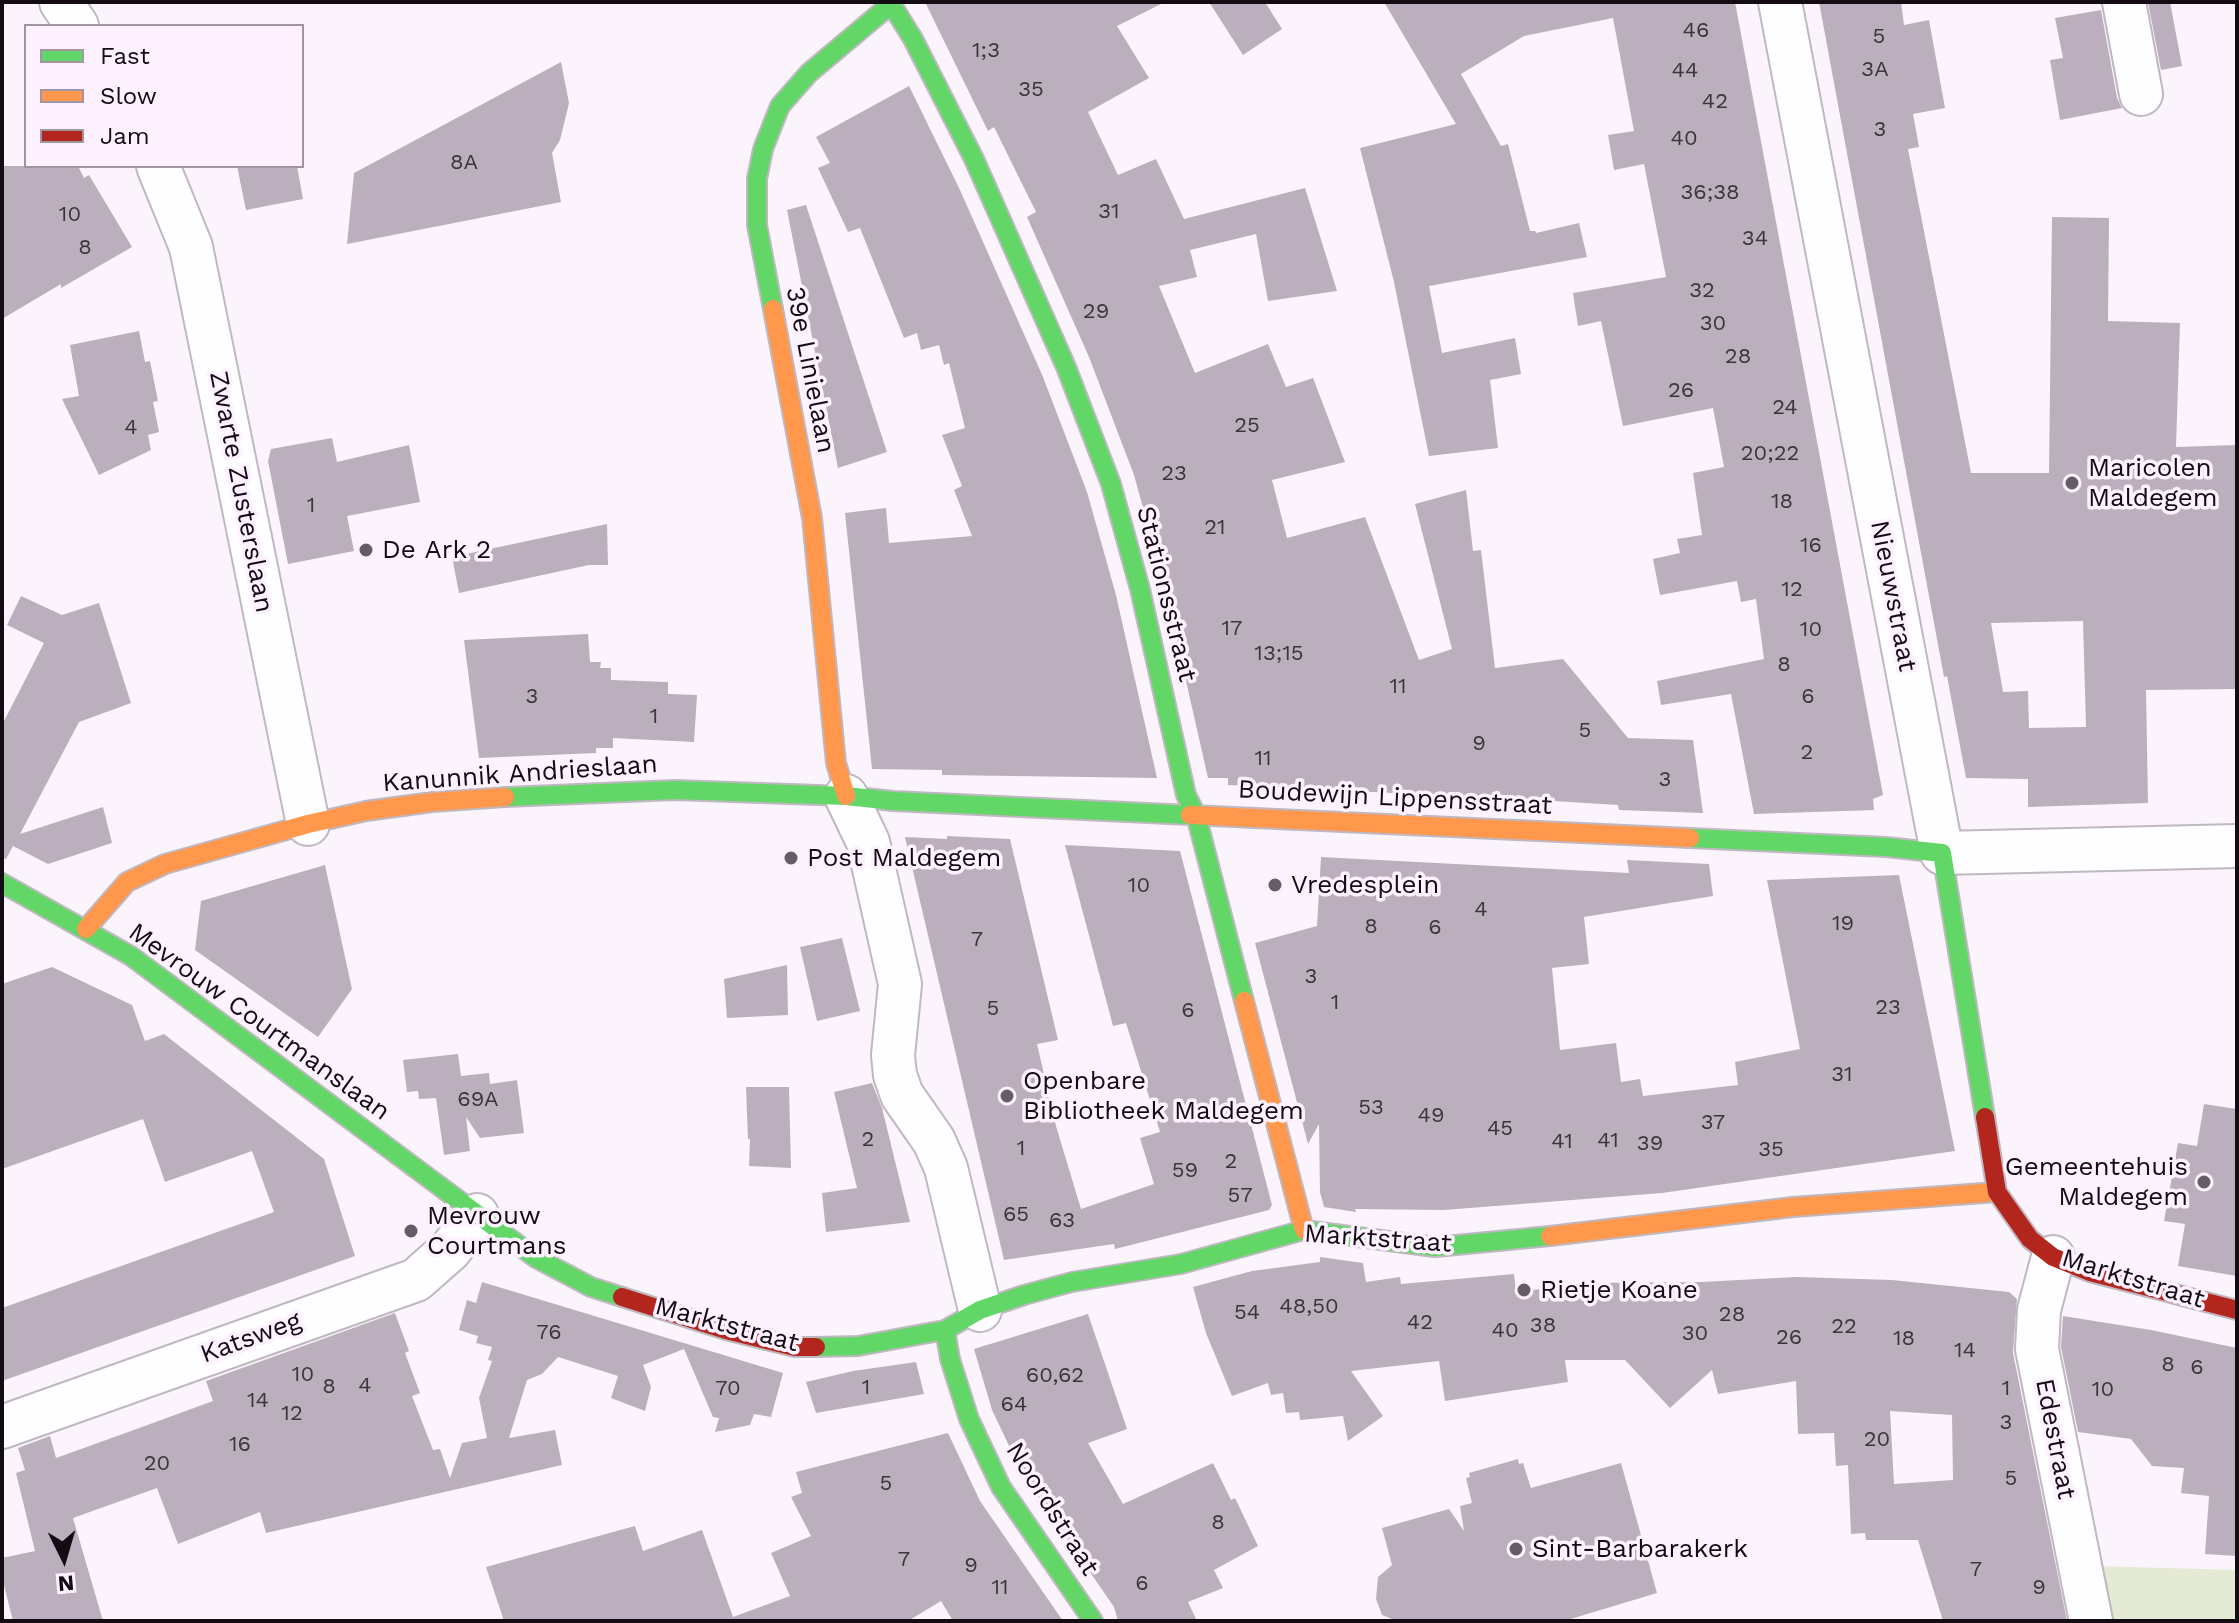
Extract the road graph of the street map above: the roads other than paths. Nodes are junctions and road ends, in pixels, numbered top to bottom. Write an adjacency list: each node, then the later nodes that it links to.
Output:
1 (61, 2): 5 (street)
2 (1780, 2): 12 (street, Nieuwstraat)
3 (2124, 2): 6 (street)
4 (891, 3): 8 (street, 39e Linielaan); 9 (street, Stationsstraat)
5 (76, 24)
6 (2141, 94)
7 (159, 168): 10 (street, Zwarte Zusterslaan)
8 (846, 796): 9 (street, Boudewijn Lippensstraat); 10 (street, Kanunnik Andrieslaan); 19 (street)
9 (1196, 815): 12 (street, Boudewijn Lippensstraat); 17 (street, Stationsstraat)
10 (308, 824): 14 (street, Kanunnik Andrieslaan)
11 (2237, 846): 12 (street)
12 (1942, 853): 15 (street, Nieuwstraat)
13 (2, 883): 14 (street, Mevrouw Courtmanslaan)
14 (86, 929): 16 (street, Mevrouw Courtmanslaan)
15 (1997, 1192): 17 (street, Marktstraat); 18 (street, Marktstraat)
16 (477, 1215): 21 (street, Marktstraat); 22 (street, Katsweg)
17 (1304, 1230): 19 (street, Marktstraat)
18 (2053, 1257): 20 (street, Marktstraat); 24 (street, Edestraat)
19 (980, 1310): 21 (street, Marktstraat)
20 (2237, 1310)
21 (945, 1330): 23 (street, Noordstraat)
22 (2, 1427)
23 (1093, 1621)
24 (2091, 1621)

